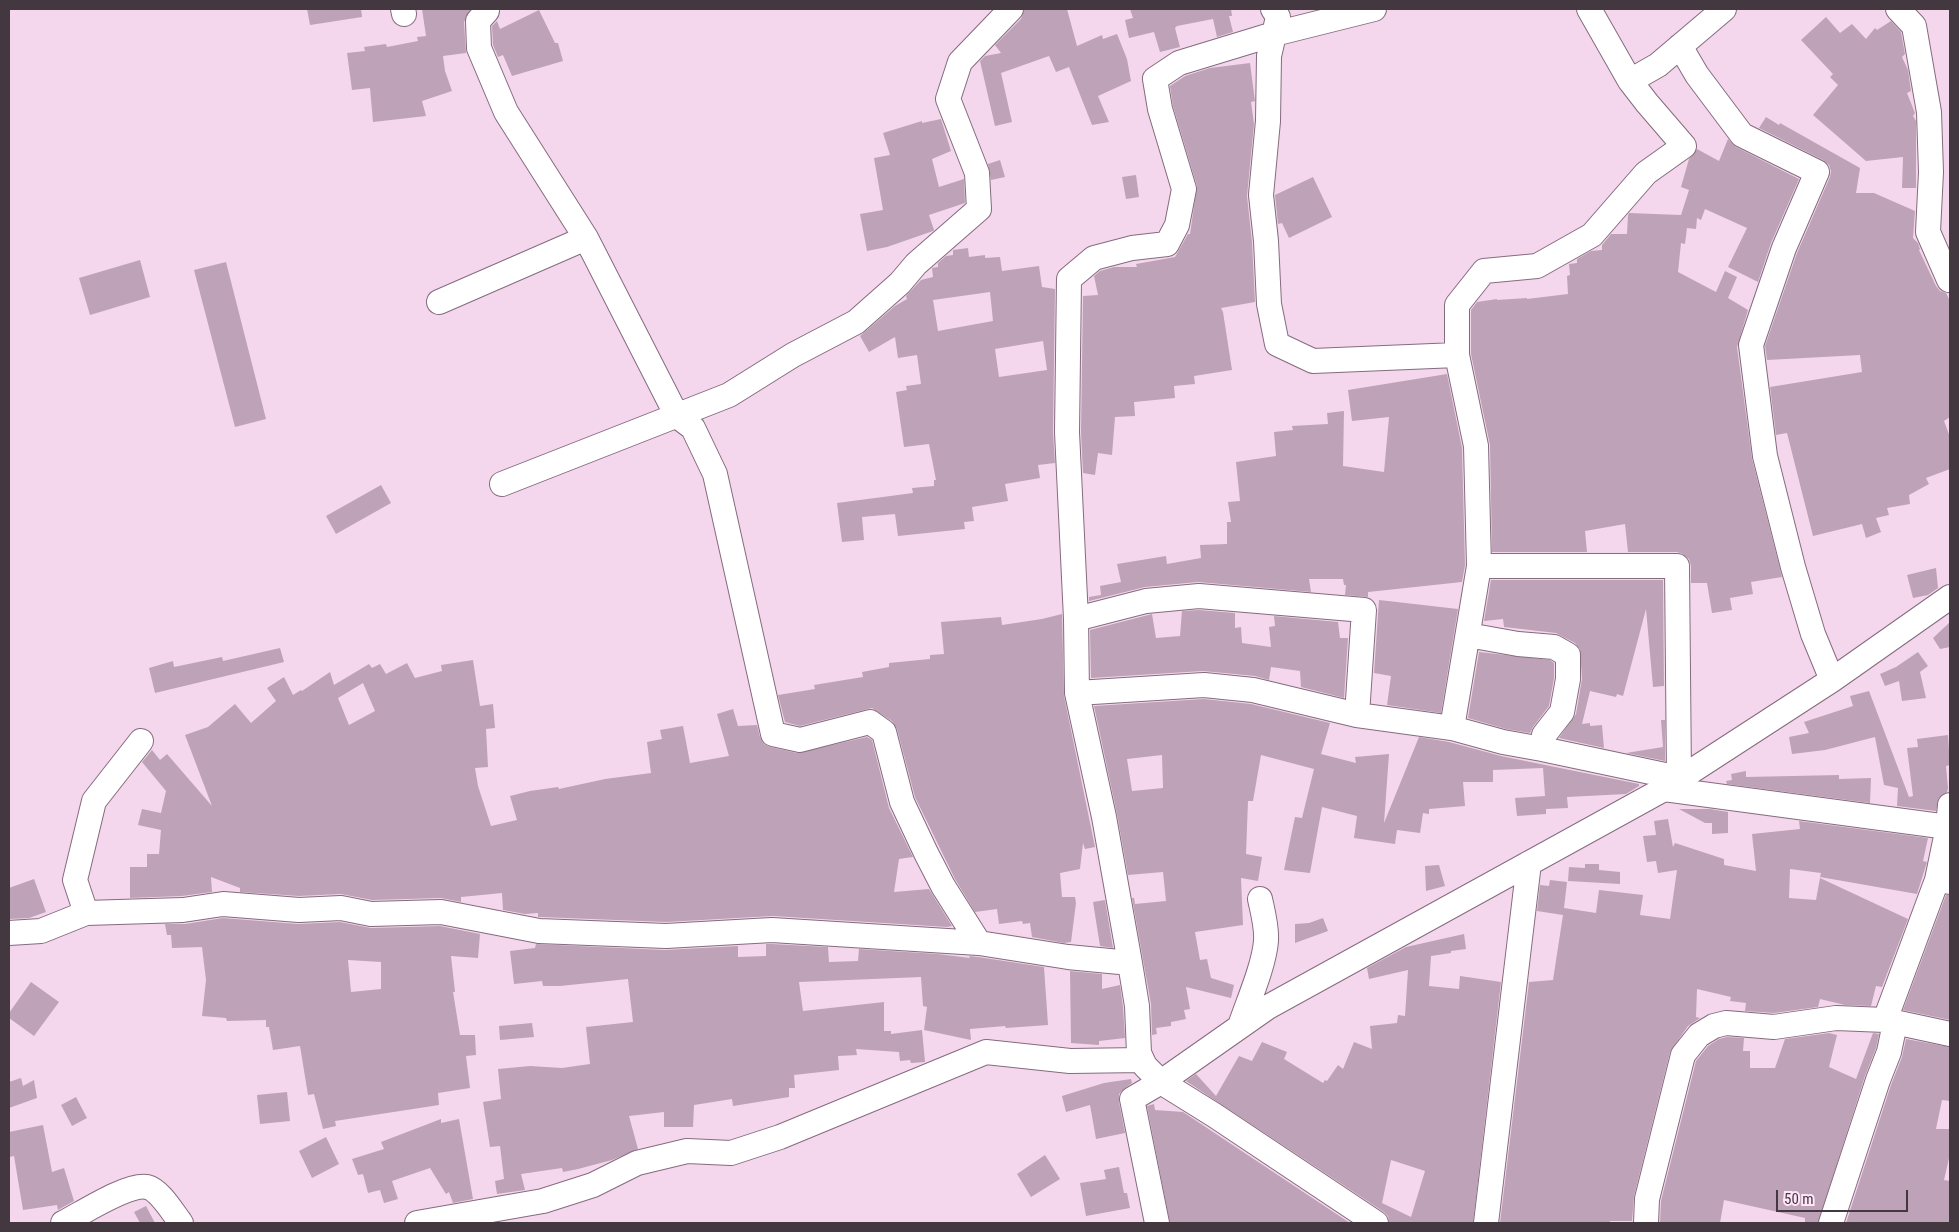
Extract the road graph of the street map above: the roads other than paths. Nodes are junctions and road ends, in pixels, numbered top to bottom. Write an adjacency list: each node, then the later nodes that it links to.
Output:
1 (487, 9): 11 (street)
2 (1010, 9): 15 (street)
3 (1273, 9): 8 (street)
4 (1374, 9): 8 (street)
5 (1588, 9): 10 (street)
6 (1724, 9): 9 (street)
7 (1898, 9): 12 (street)
8 (1274, 34): 14 (street); 19 (street)
9 (1680, 46): 10 (street); 21 (street)
10 (1630, 81): 14 (street)
11 (586, 238): 13 (street); 15 (street)
12 (1949, 280)
13 (439, 302)
14 (1457, 355): 17 (street)
15 (677, 416): 16 (street); 34 (street)
16 (502, 484)
17 (1479, 566): 20 (street); 27 (street)
18 (1950, 597): 21 (street)
19 (1076, 619): 22 (street); 23 (street)
20 (1468, 635): 24 (street); 26 (street)
21 (1832, 680): 27 (street)
22 (1077, 693): 23 (street); 35 (street)
23 (1357, 714): 24 (street)
24 (1452, 728): 26 (street)
25 (140, 741): 32 (street)
26 (1542, 749): 27 (street)
27 (1672, 784): 28 (street); 29 (street)
28 (1949, 816): 30 (street)
29 (1529, 863): 37 (street); 46 (street)
30 (1944, 881): 36 (street)
31 (1260, 900): 37 (street)
32 (86, 913): 33 (street); 34 (street)
33 (9, 933)
34 (979, 943): 35 (street)
35 (1130, 962): 39 (street)
36 (1890, 1021): 38 (street); 47 (street); 48 (street)
37 (1240, 1026): 40 (street)
38 (1950, 1034)
39 (1142, 1060): 40 (street); 43 (street)
40 (1161, 1082): 44 (street); 45 (street)
41 (63, 1223): 42 (street)
42 (180, 1223)
43 (417, 1223)
44 (1158, 1223)
45 (1376, 1223)
46 (1486, 1223)
47 (1646, 1223)
48 (1831, 1223)

